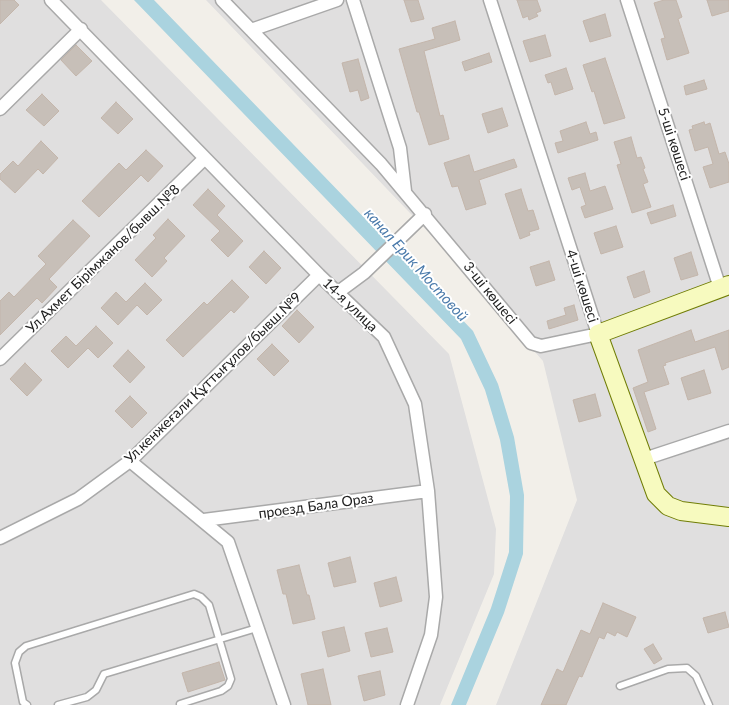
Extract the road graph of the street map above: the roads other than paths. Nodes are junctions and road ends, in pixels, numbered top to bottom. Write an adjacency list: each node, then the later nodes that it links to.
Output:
1 (52, 0): 7 (street, 14-я улица)
2 (222, 0): 8 (street, 3-ші көшесі)
3 (337, 0): 8 (street)
4 (354, 0): 10 (street)
5 (490, 0): 18 (street, 4-ші көшесі)
6 (627, 0): 16 (street, 5-ші көшесі)
7 (81, 30): 9 (street); 11 (street, 14-я улица)
8 (251, 30): 12 (street, 3-ші көшесі)
9 (0, 110)
10 (400, 148): 12 (street); 13 (street)
11 (205, 158): 15 (street, 14-я улица); 19 (street, Ул.Ахмет Бірімжанов/бывш.№8)
12 (381, 164): 13 (street, 3-ші көшесі)
13 (405, 191): 14 (street, 3-ші көшесі)
14 (425, 214): 17 (street); 18 (street, 3-ші көшесі)
15 (319, 275): 17 (street, 14-я улица); 22 (street, Ул.кенжеғали Құттығұлов/бывш.№9)
16 (725, 286): 18 (street)
17 (337, 293): 23 (street, 14-я улица)
18 (598, 334): 21 (street, 4-ші көшесі)
19 (0, 359)
20 (729, 431): 21 (street)
21 (644, 460): 24 (street, 4-ші көшесі)
22 (130, 461): 25 (street); 26 (street, Ул.кенжеғали Құттығұлов/бывш.№9)
23 (428, 491): 25 (street, проезд Бала Ораз); 34 (street, 14-я улица)
24 (729, 517)
25 (204, 520): 27 (street)
26 (0, 538)
27 (258, 628): 28 (lane); 33 (street)
28 (218, 640): 30 (lane); 31 (lane); 32 (lane)
29 (620, 686): 35 (lane)
30 (180, 704)
31 (27, 705)
32 (58, 705)
33 (284, 705)
34 (407, 705)
35 (709, 705)

